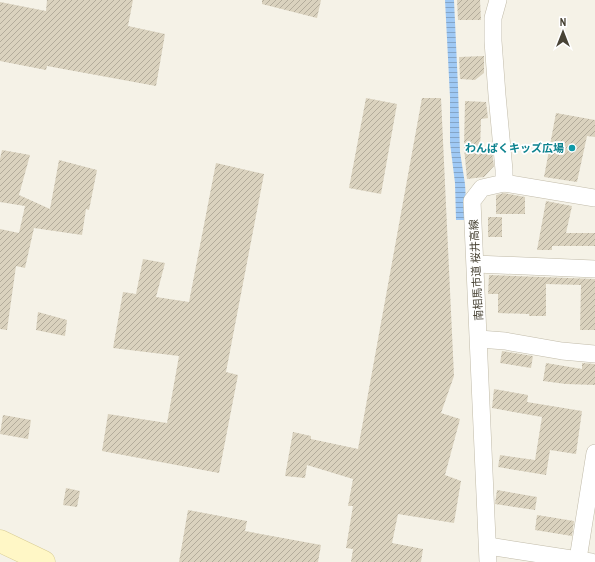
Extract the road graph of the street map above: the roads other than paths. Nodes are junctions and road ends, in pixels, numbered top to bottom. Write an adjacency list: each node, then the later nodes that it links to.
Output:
1 (498, 0): 2 (street)
2 (504, 183): 3 (street); 4 (street, 南相馬市道 桜井高線)
3 (595, 198)
4 (476, 264): 5 (street); 6 (street, 南相馬市道 桜井高線)
5 (595, 269)
6 (479, 339): 7 (street); 10 (street, 南相馬市道 桜井高線)
7 (595, 354)
8 (595, 453): 11 (street)
9 (0, 541): 12 (street)
10 (488, 554): 11 (street)
11 (584, 561)
12 (44, 562)

